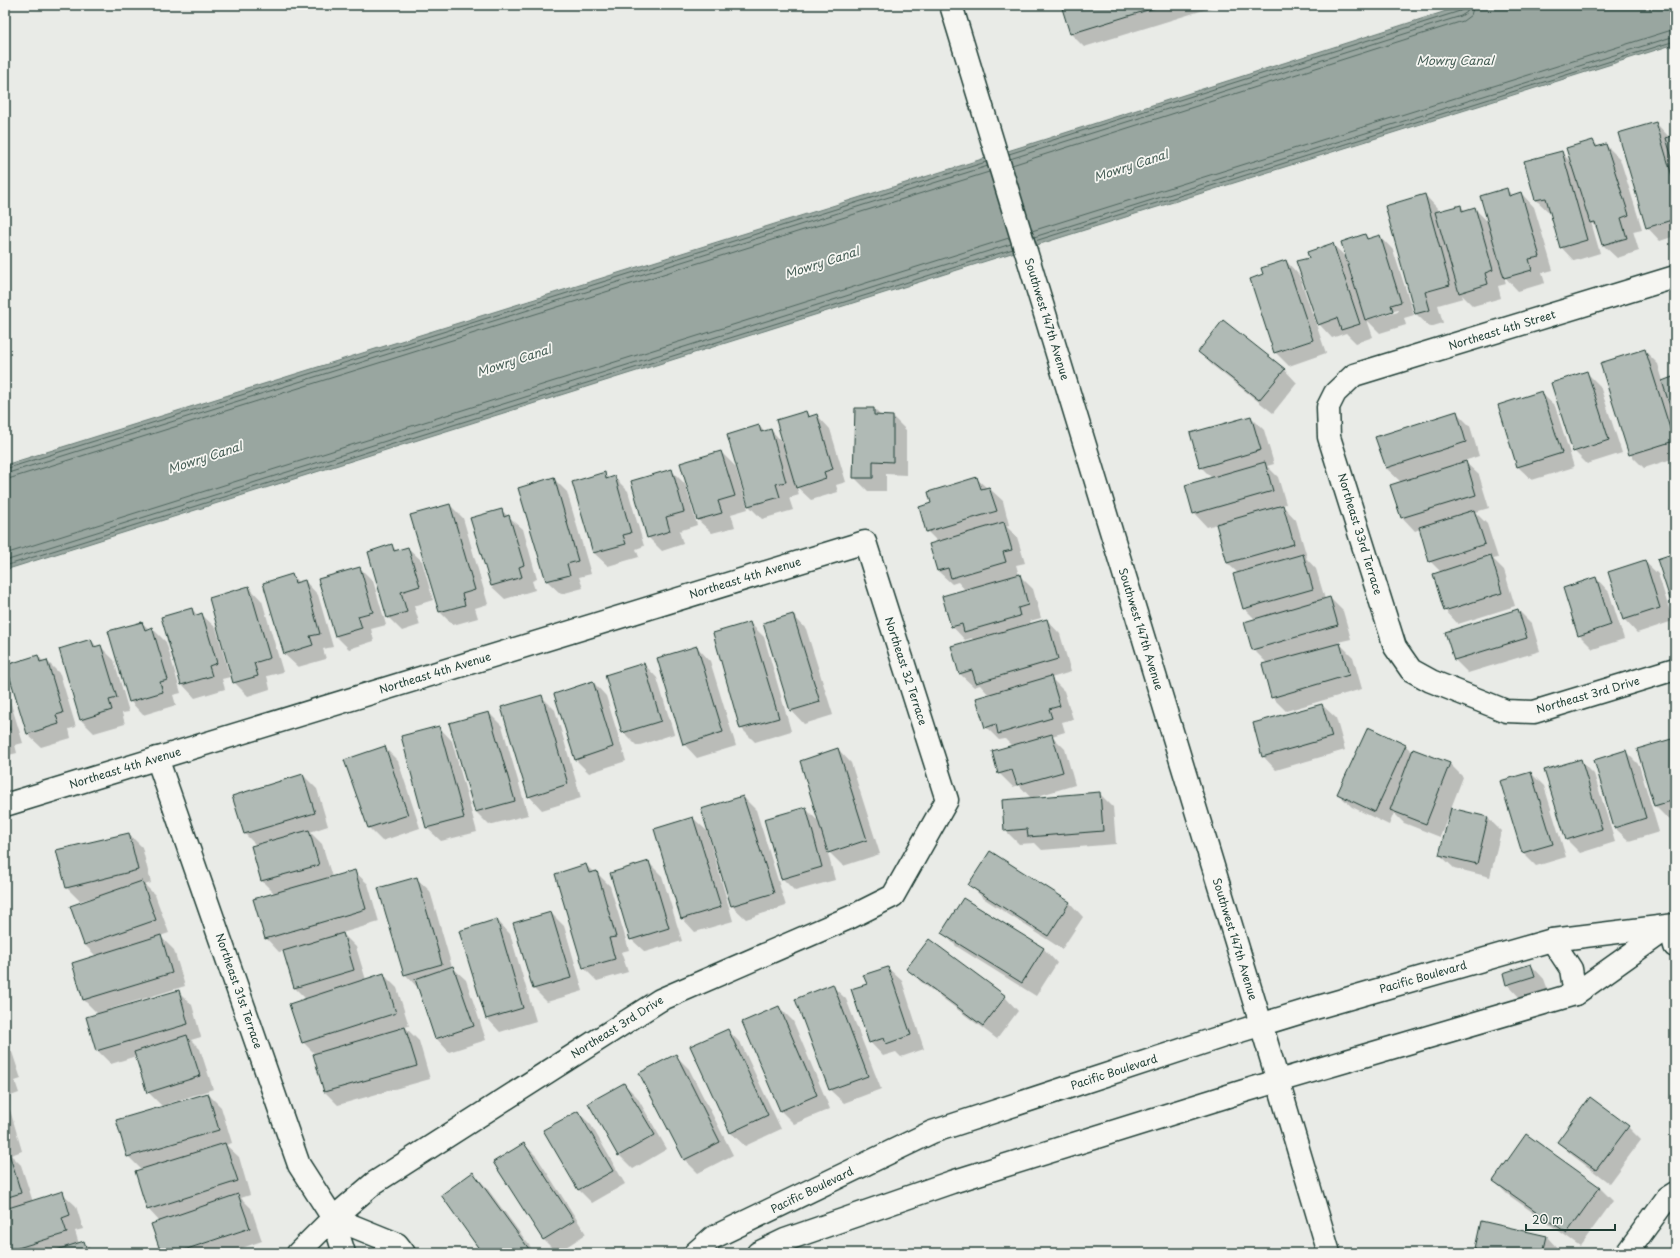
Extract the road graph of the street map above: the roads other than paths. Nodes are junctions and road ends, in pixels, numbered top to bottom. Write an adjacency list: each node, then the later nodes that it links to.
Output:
1 (951, 5): 13 (street, Southwest 147th Avenue)
2 (1675, 277): 3 (street, Northeast 4th Street)
3 (1335, 394): 6 (street, Northeast 33rd Terrace)
4 (865, 542): 7 (street, Northeast 4th Avenue); 8 (street, Northeast 32 Terrace)
5 (1675, 669): 6 (street, Northeast 3rd Drive)
6 (1411, 670)
7 (157, 758): 9 (street, Northeast 4th Avenue); 16 (street, Northeast 31st Terrace)
8 (947, 800): 16 (street, Northeast 3rd Drive)
9 (5, 805)
10 (1673, 933): 11 (street, Pacific Boulevard); 12 (street, Pacific Boulevard)
11 (1552, 940): 12 (street); 13 (street, Pacific Boulevard)
12 (1575, 994): 14 (street, Pacific Boulevard)
13 (1261, 1024): 14 (street, Southwest 147th Avenue); 20 (street, Pacific Boulevard)
14 (1277, 1081): 21 (street, Pacific Boulevard); 22 (street, Southwest 147th Avenue)
15 (1675, 1193): 23 (street)
16 (333, 1218): 17 (street, Northeast 3rd Drive); 18 (street, Northeast 31st Terrace); 19 (street)
17 (298, 1253)
18 (344, 1253)
19 (404, 1253)
20 (695, 1253)
21 (758, 1253)
22 (1329, 1253)
23 (1627, 1253)

